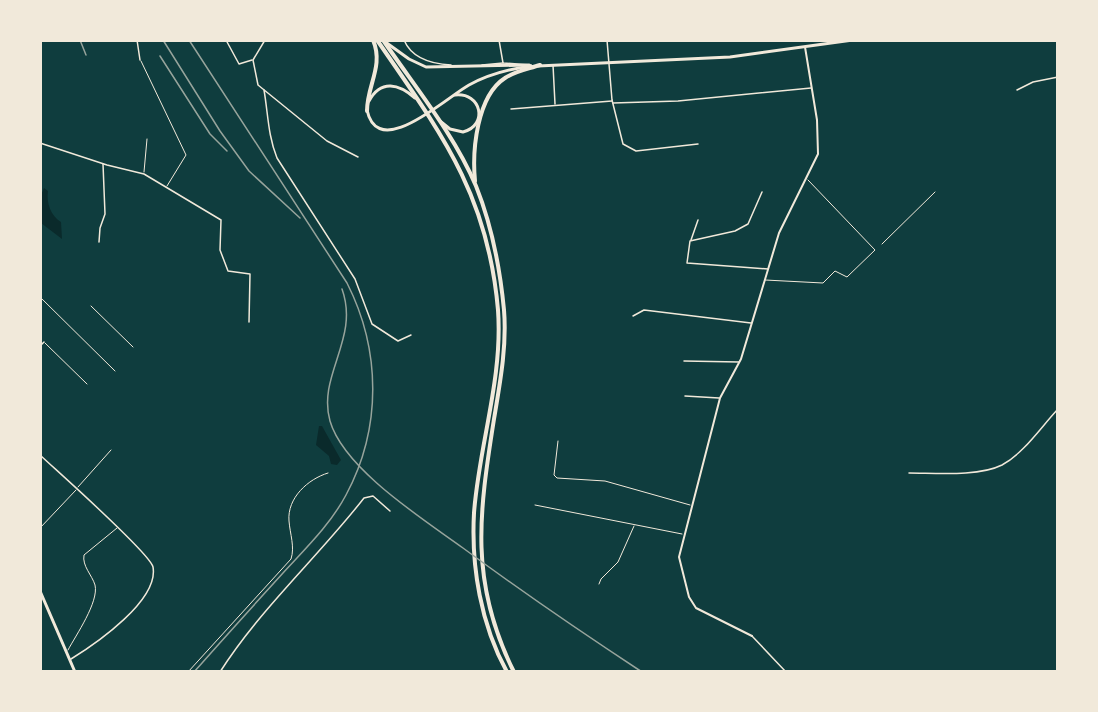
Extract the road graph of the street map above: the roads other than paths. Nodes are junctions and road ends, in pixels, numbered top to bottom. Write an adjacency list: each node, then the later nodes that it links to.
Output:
1 (137, 40): 12 (street)
2 (226, 40): 13 (street)
3 (265, 40): 13 (street)
4 (375, 40): 24 (highway); 28 (highway)
5 (384, 40): 17 (main road); 29 (highway)
6 (404, 40): 15 (street)
7 (499, 40): 15 (street)
8 (607, 40): 14 (street)
9 (805, 40): 11 (street)
10 (853, 40): 11 (main road)
11 (806, 47): 14 (main road); 20 (street)
12 (140, 60): 38 (lane)
13 (253, 60): 21 (street)
14 (609, 60): 16 (main road); 25 (street)
15 (503, 63): 17 (street)
16 (553, 64): 18 (main road); 26 (street)
17 (531, 65): 18 (main road)
18 (540, 65): 23 (main road); 37 (highway)
19 (1058, 77): 22 (street)
20 (812, 88): 25 (street); 36 (street)
21 (264, 90): 33 (street); 52 (street)
22 (1017, 90)
23 (453, 95): 28 (main road); 29 (main road)
24 (419, 101): 28 (main road); 86 (highway)
25 (613, 102): 26 (street); 32 (street)
26 (555, 104): 27 (street)
27 (511, 109)
28 (367, 111)
29 (437, 118): 37 (highway)
30 (147, 139): 35 (lane)
31 (40, 143): 34 (street)
32 (698, 144)
33 (358, 157)
34 (103, 164): 35 (street); 43 (street)
35 (144, 174): 38 (street)
36 (807, 179): 45 (street); 46 (lane)
37 (475, 185): 87 (highway)
38 (166, 188): 50 (street)
39 (762, 192): 42 (street)
40 (935, 192): 44 (lane)
41 (698, 220): 42 (street)
42 (690, 241): 45 (street)
43 (99, 242)
44 (882, 244)
45 (768, 269): 46 (street)
46 (765, 280): 51 (street)
47 (40, 297): 59 (lane)
48 (91, 306): 56 (lane)
49 (633, 316): 51 (street)
50 (249, 322)
51 (752, 323): 58 (street)
52 (411, 335)
53 (40, 339): 54 (lane)
54 (44, 342): 55 (street); 60 (lane)
55 (40, 346)
56 (133, 347)
57 (684, 361): 58 (street)
58 (740, 362): 62 (street)
59 (116, 370)
60 (87, 384)
61 (685, 396): 62 (street)
62 (720, 398): 71 (street)
63 (1058, 409): 67 (street)
64 (558, 441): 71 (lane)
65 (111, 450): 69 (lane)
66 (40, 454): 69 (street)
67 (909, 472)
68 (328, 473): 84 (lane)
69 (76, 489): 74 (lane); 75 (street)
70 (535, 505): 73 (lane)
71 (692, 506): 76 (street)
72 (390, 511): 85 (street)
73 (634, 524): 76 (lane); 77 (lane)
74 (40, 528)
75 (117, 528): 81 (lane); 82 (street)
76 (684, 534): 80 (street)
77 (599, 584)
78 (40, 591): 79 (main road)
79 (43, 600): 81 (main road)
80 (752, 636): 88 (street)
81 (67, 651): 82 (main road)
82 (71, 659): 83 (main road)
83 (75, 672)
84 (188, 672)
85 (220, 672)
86 (507, 672)
87 (514, 672)
88 (786, 672)

